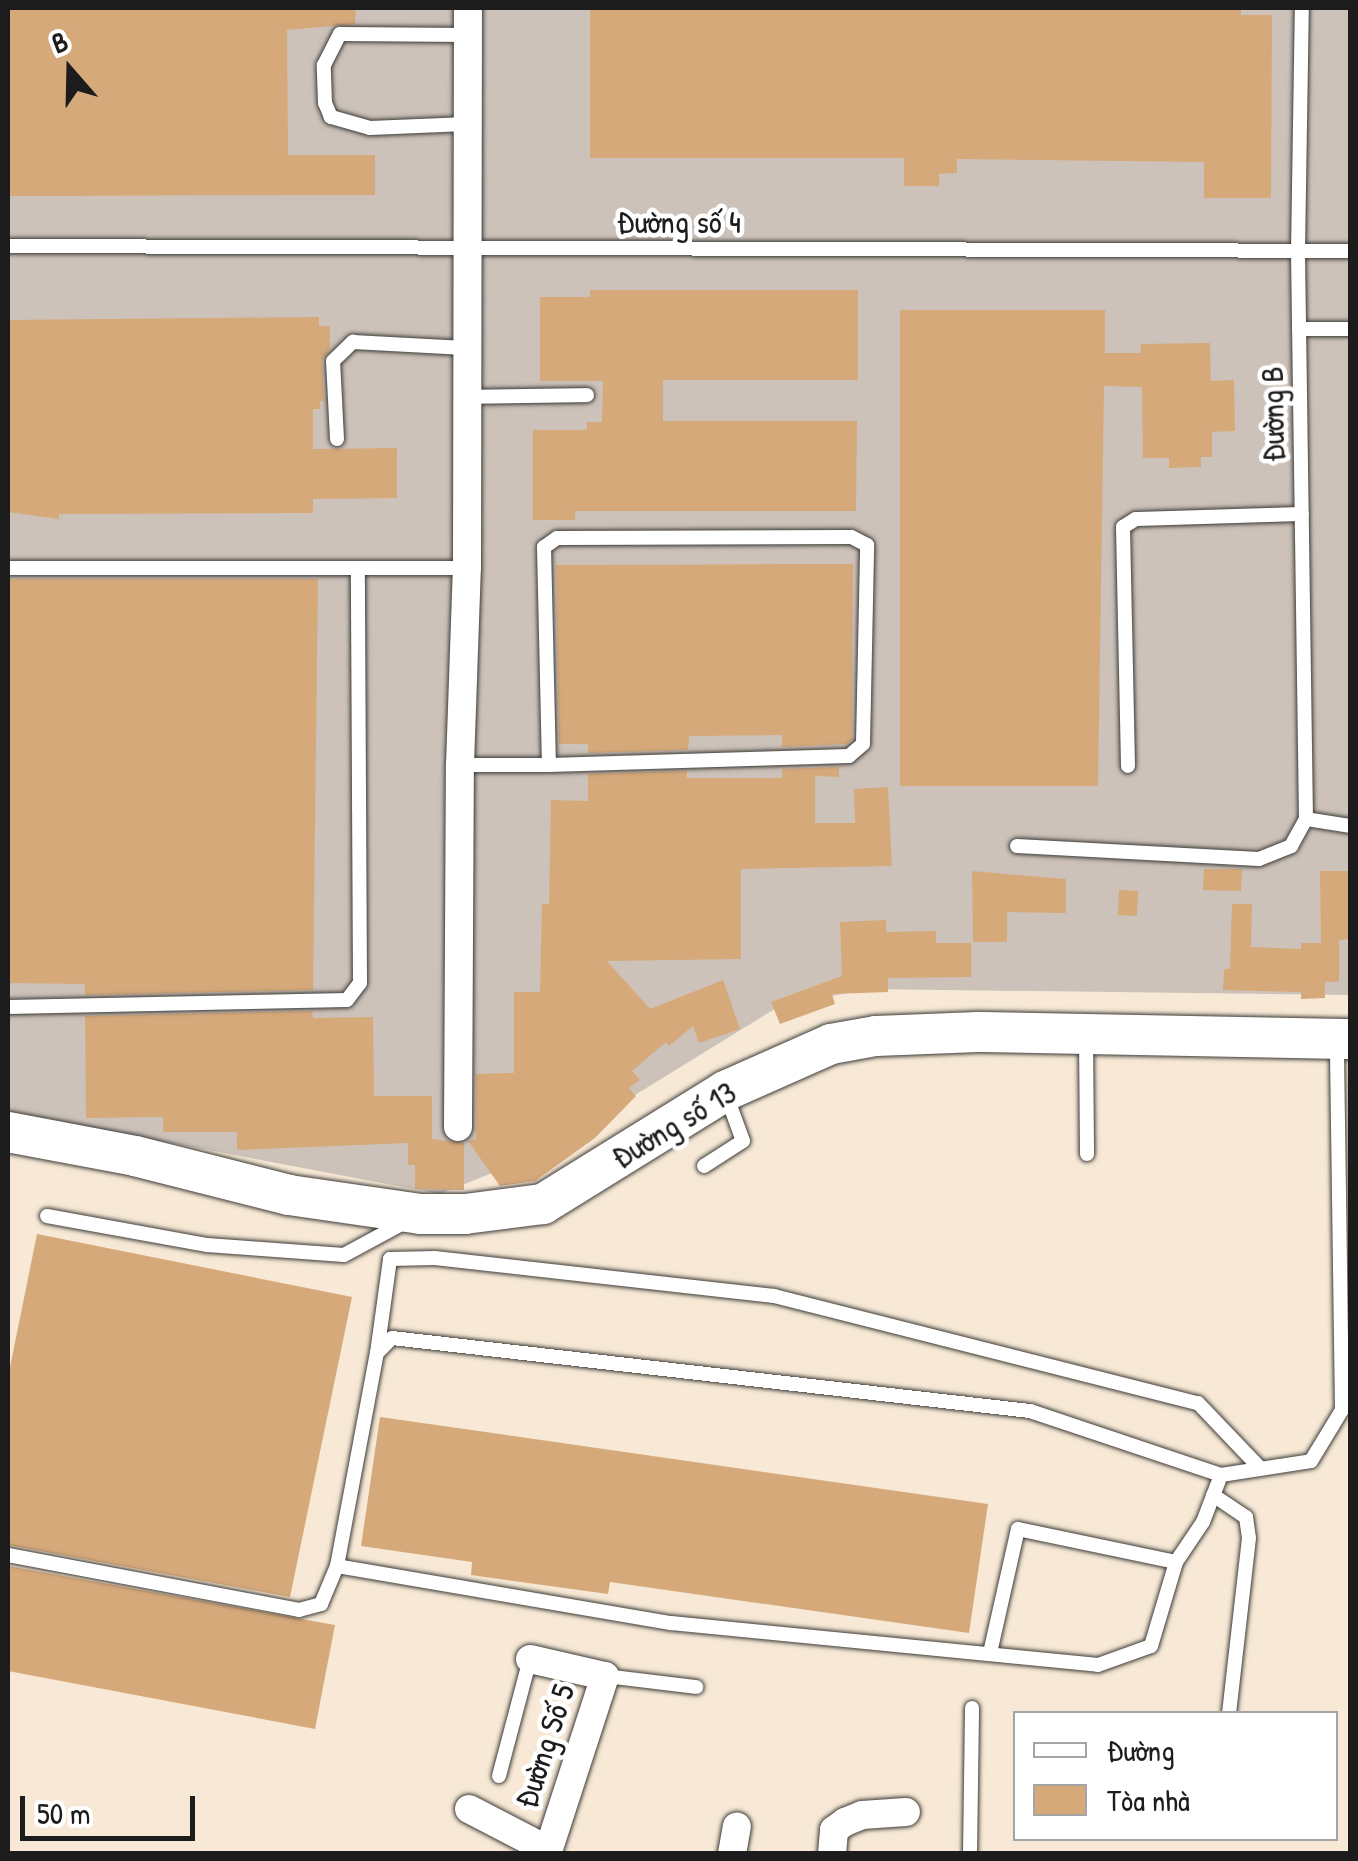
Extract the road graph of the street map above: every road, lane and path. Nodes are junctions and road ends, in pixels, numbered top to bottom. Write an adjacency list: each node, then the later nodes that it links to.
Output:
1 (1302, 8): 7 (lane, Đường B)
2 (468, 22): 3 (street); 3 (lane)
3 (467, 124): 5 (street)
4 (8, 246): 5 (lane, Đường số 4)
5 (466, 248): 7 (lane, Đường số 4); 10 (street)
6 (1350, 251): 7 (lane, Đường số 4)
7 (1298, 252): 8 (lane, Đường B)
8 (1300, 329): 9 (lane); 14 (lane, Đường B)
9 (1350, 329)
10 (465, 348): 12 (street); 13 (lane)
11 (587, 395): 12 (lane)
12 (466, 398): 17 (street)
13 (338, 440)
14 (1302, 514): 20 (lane); 21 (lane, Đường B)
15 (8, 568): 16 (lane)
16 (358, 568): 17 (lane); 24 (lane)
17 (467, 568): 19 (street)
18 (548, 764): 18 (lane); 19 (lane)
19 (460, 765): 28 (street)
20 (1128, 766)
21 (1306, 820): 22 (lane); 23 (lane)
22 (1350, 826)
23 (1017, 846)
24 (8, 1007)
25 (1086, 1037): 26 (street, Đường số 13); 27 (street, Đường số 13); 30 (lane)
26 (1344, 1039): 35 (lane)
27 (725, 1091): 31 (lane); 32 (street, Đường số 13)
28 (458, 1127)
29 (8, 1132): 32 (street, Đường số 13)
30 (1088, 1154)
31 (704, 1166)
32 (421, 1214): 33 (lane)
33 (47, 1216)
34 (377, 1353): 35 (lane); 36 (lane); 40 (lane)
35 (1260, 1468): 36 (lane)
36 (1221, 1475): 37 (lane)
37 (1214, 1495): 39 (lane); 46 (lane)
38 (8, 1555): 40 (lane)
39 (1176, 1562): 41 (lane); 41 (lane)
40 (337, 1566): 41 (lane)
41 (990, 1653)
42 (530, 1659): 43 (street, Đường Số 5); 47 (lane)
43 (605, 1676): 44 (lane); 50 (street, Đường Số 5)
44 (696, 1687)
45 (972, 1708): 52 (lane)
46 (1228, 1711)
47 (499, 1776)
48 (469, 1809): 50 (street)
49 (906, 1812): 51 (street)
50 (548, 1852)
51 (832, 1854)
52 (970, 1854)

